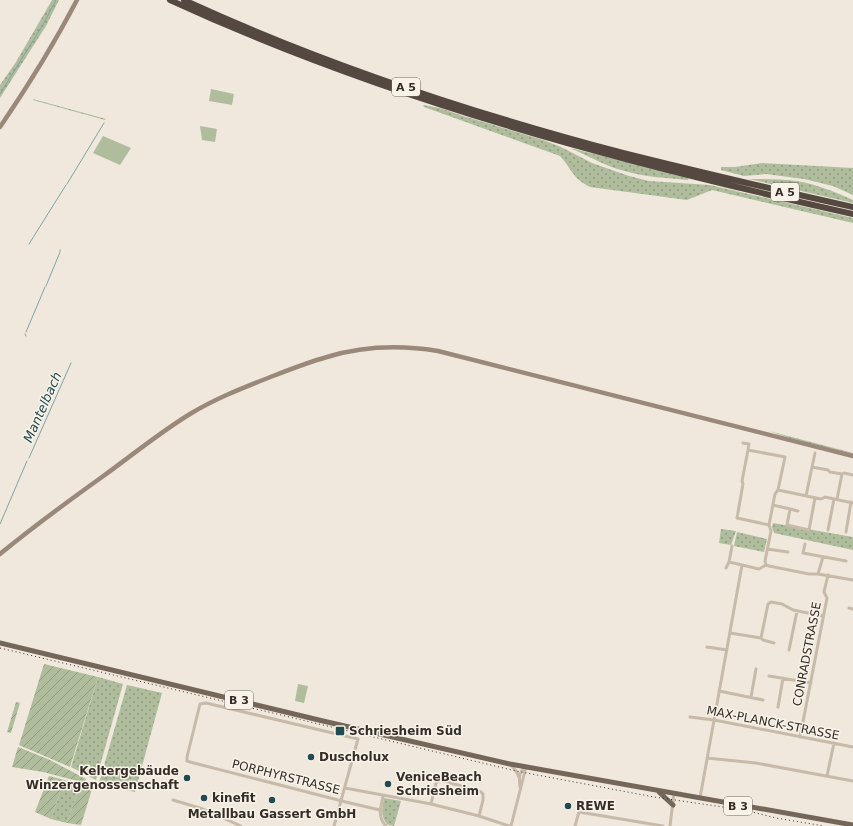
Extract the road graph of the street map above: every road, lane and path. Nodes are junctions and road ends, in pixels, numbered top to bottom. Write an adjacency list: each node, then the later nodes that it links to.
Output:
1 (77, 0): 4 (street)
2 (170, 0): 6 (highway, A 5)
3 (184, 0): 5 (highway, A 5)
4 (0, 127)
5 (853, 208)
6 (853, 214)
7 (742, 443): 8 (street)
8 (748, 450): 11 (street); 24 (street)
9 (815, 453): 13 (street)
10 (853, 456): 31 (street)
11 (785, 458): 12 (street); 16 (street)
12 (790, 459)
13 (812, 467): 14 (street); 17 (street)
14 (842, 474): 15 (street); 19 (street)
15 (853, 475)
16 (778, 490): 17 (street); 21 (street)
17 (806, 496): 18 (street)
18 (815, 498): 19 (street); 22 (street)
19 (836, 499): 20 (street); 25 (street)
20 (852, 502): 26 (street)
21 (773, 506): 22 (street); 24 (street)
22 (790, 509): 23 (street)
23 (798, 511)
24 (769, 525): 29 (street)
25 (828, 530)
26 (846, 532)
27 (805, 544): 32 (street)
28 (732, 546): 34 (street)
29 (767, 549): 30 (street); 36 (street)
30 (788, 552)
31 (0, 554)
32 (823, 557): 33 (street); 38 (street)
33 (846, 561)
34 (729, 562): 35 (street); 37 (street)
35 (742, 565): 36 (street); 43 (street)
36 (766, 565): 38 (street)
37 (726, 568)
38 (818, 574): 39 (street)
39 (828, 576): 40 (street); 42 (street, CONRADSTRASSE)
40 (853, 580)
41 (797, 611): 42 (street); 44 (street); 49 (street)
42 (823, 616): 53 (street, CONRADSTRASSE)
43 (730, 633): 44 (street); 48 (street)
44 (761, 638): 46 (street)
45 (0, 643): 64 (main road, B 3)
46 (774, 643)
47 (707, 646): 48 (street)
48 (727, 650): 54 (street)
49 (789, 650)
50 (756, 669): 55 (street)
51 (769, 676): 52 (street)
52 (783, 678): 53 (street); 57 (street)
53 (811, 683): 60 (street, CONRADSTRASSE)
54 (719, 691): 55 (street); 59 (street)
55 (751, 697): 56 (street)
56 (763, 700)
57 (778, 707)
58 (690, 717): 59 (street, MAX-PLANCK-STRASSE)
59 (714, 720): 60 (street, MAX-PLANCK-STRASSE); 63 (street)
60 (800, 737): 61 (street, MAX-PLANCK-STRASSE)
61 (834, 743): 62 (street, MAX-PLANCK-STRASSE); 66 (street)
62 (853, 747)
63 (707, 758): 66 (street); 74 (street)
64 (510, 764): 65 (main road, B 3); 67 (street)
65 (526, 767): 67 (street); 70 (street); 71 (main road, B 3)
66 (827, 776): 68 (street)
67 (519, 777): 70 (street)
68 (853, 781)
69 (345, 788): 73 (street); 76 (street); 76 (street, PORPHYRSTRASSE)
70 (521, 789): 85 (street)
71 (657, 790): 72 (main road, B 3); 78 (main road)
72 (674, 793): 74 (main road, B 3); 78 (street)
73 (383, 796): 77 (street); 79 (street)
74 (700, 798): 81 (main road, B 3)
75 (173, 800): 82 (street)
76 (342, 801): 79 (street, PORPHYRSTRASSE); 83 (street)
77 (430, 804): 80 (street); 80 (street)
78 (673, 805): 88 (street)
79 (380, 810): 84 (street)
80 (479, 816): 85 (street)
81 (853, 825)
82 (241, 826)
83 (334, 826)
84 (386, 826)
85 (510, 826)
86 (575, 826): 87 (street)
87 (664, 826)
88 (670, 826)

